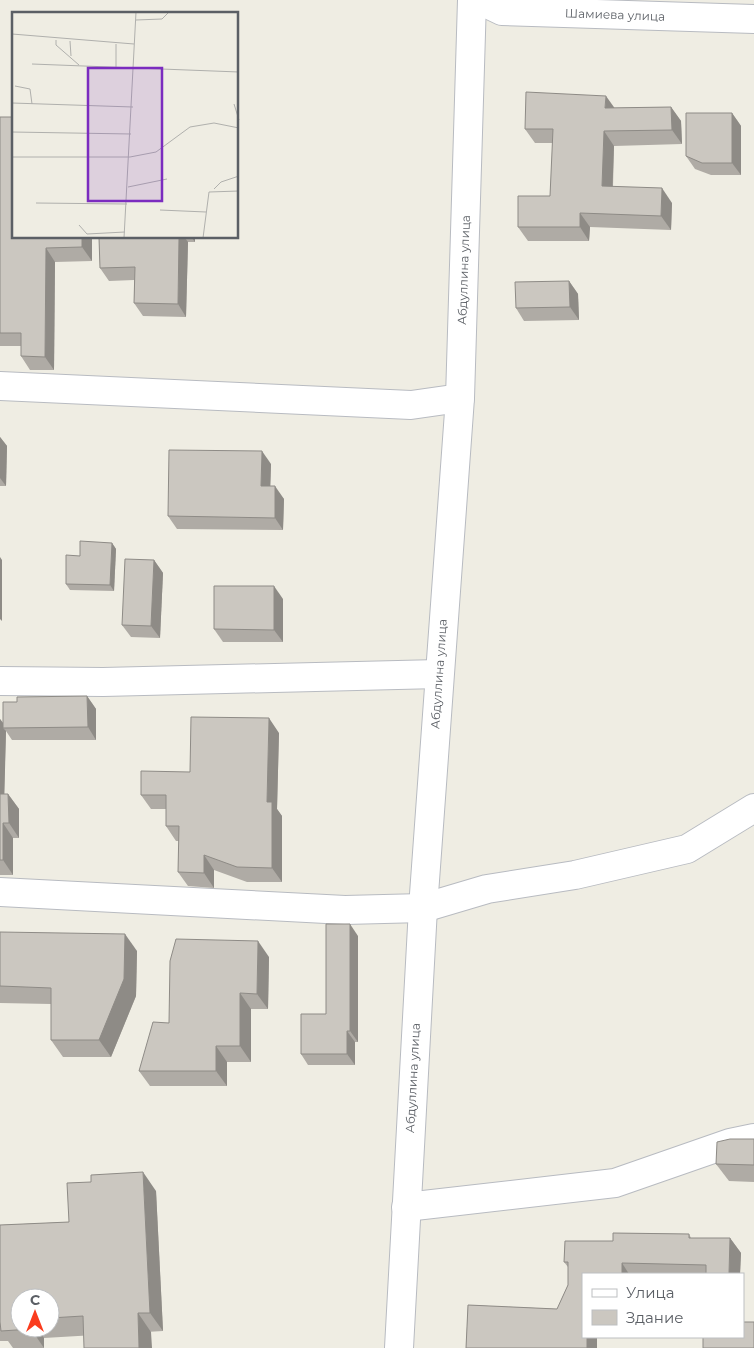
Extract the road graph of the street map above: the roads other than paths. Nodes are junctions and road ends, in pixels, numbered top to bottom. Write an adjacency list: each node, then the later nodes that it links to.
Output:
1 (472, 0): 5 (street, Абдуллина улица)
2 (479, 0): 3 (street, Шамиева улица)
3 (754, 19)
4 (0, 386): 5 (street)
5 (460, 398): 6 (street, Абдуллина улица)
6 (439, 674): 7 (street); 10 (street, Абдуллина улица)
7 (0, 681)
8 (754, 808): 10 (street)
9 (0, 892): 10 (street)
10 (423, 908): 12 (street, Абдуллина улица)
11 (754, 1138): 12 (street)
12 (406, 1208): 13 (street, Абдуллина улица)
13 (398, 1348)

